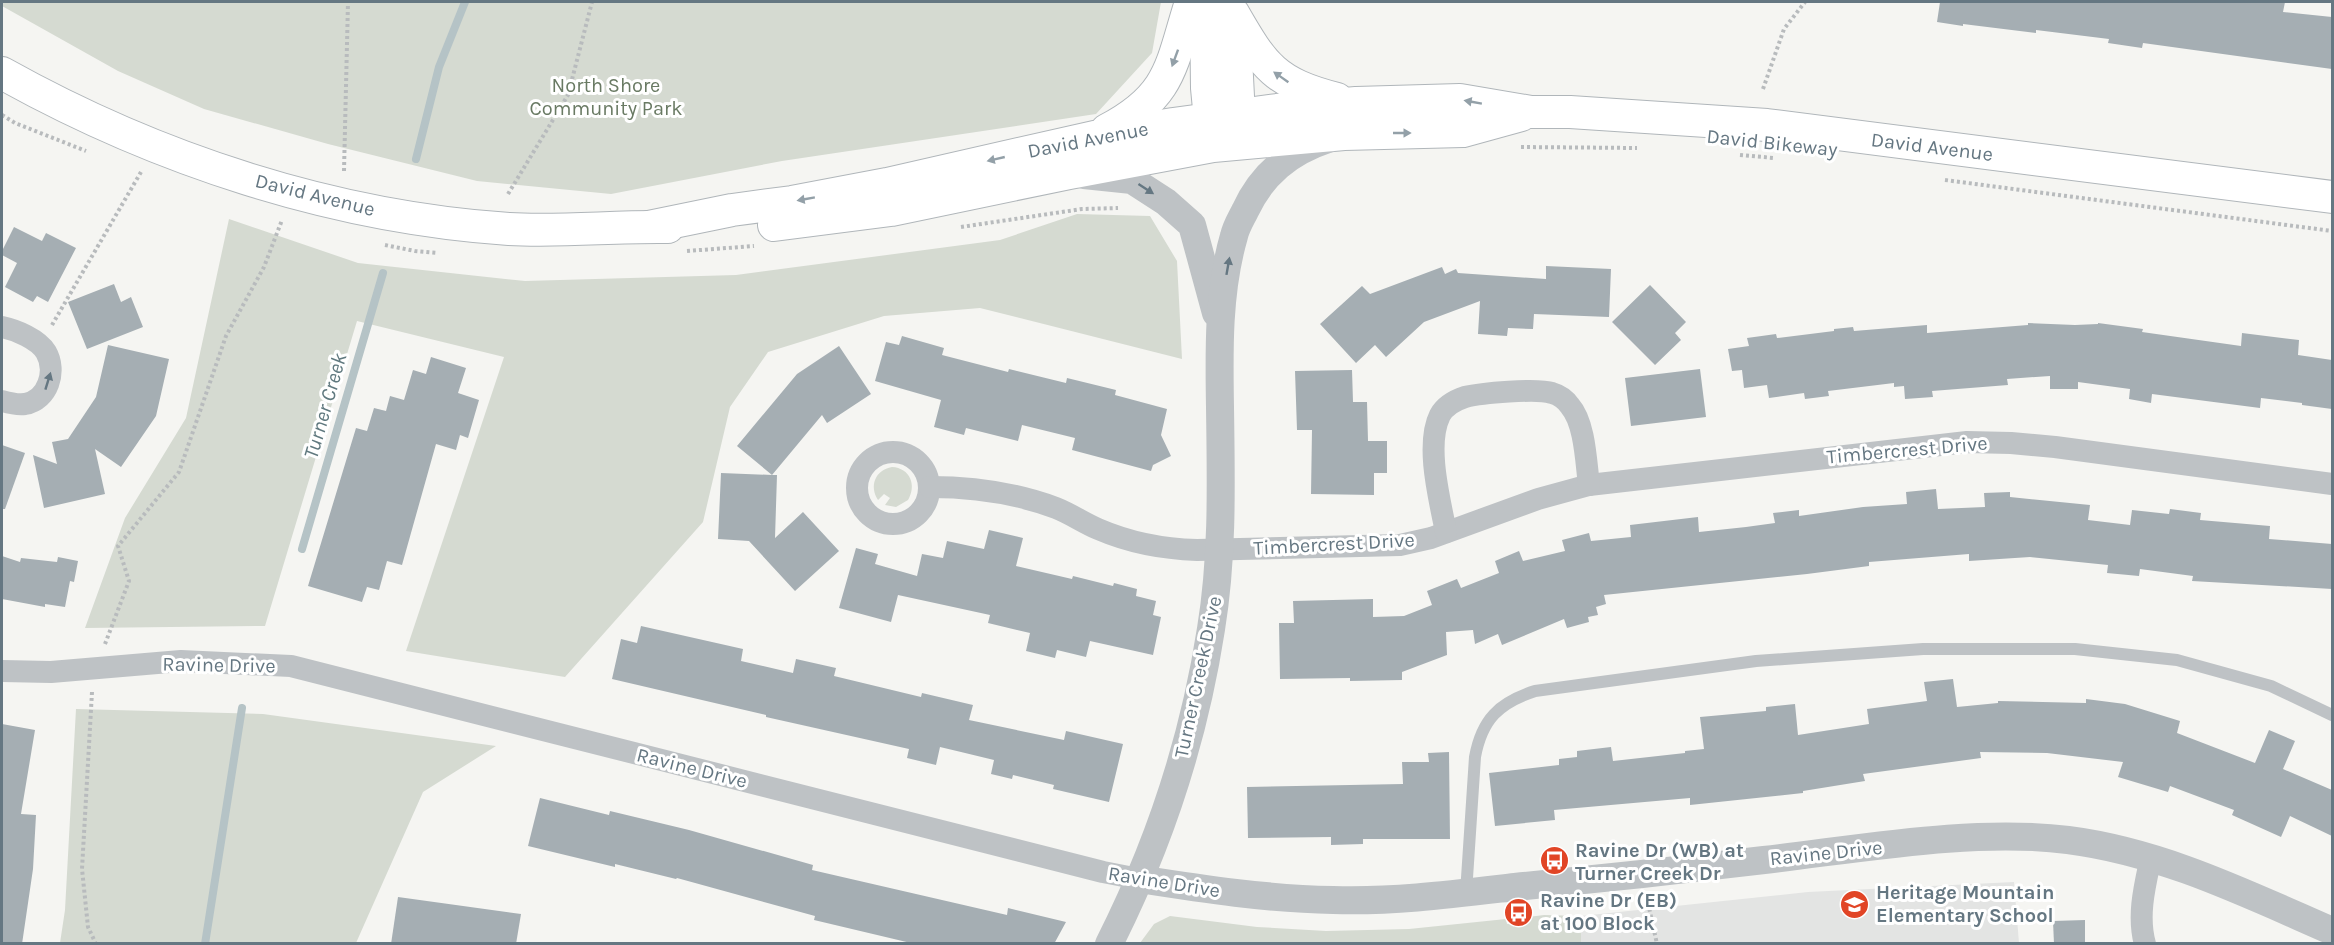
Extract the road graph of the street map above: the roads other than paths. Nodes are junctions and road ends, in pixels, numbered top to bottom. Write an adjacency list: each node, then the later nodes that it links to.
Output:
1 (1191, 2): 8 (main road, one-way to 8)
2 (1225, 5): 4 (main road, one-way to 2); 6 (main road)
3 (2, 73): 11 (main road, David Avenue)
4 (1356, 103): 5 (main road, David Avenue, one-way to 4); 6 (main road, David Avenue)
5 (1531, 112): 7 (main road, David Avenue, one-way to 5); 10 (main road, David Avenue)
6 (1225, 131): 7 (main road, David Avenue); 8 (main road, David Avenue); 9 (main road, David Avenue)
7 (1344, 134): 12 (street, one-way to 7)
8 (1094, 137): 11 (main road, David Avenue, one-way to 11)
9 (1069, 173): 11 (main road, David Avenue); 12 (street, one-way to 12)
10 (2332, 196)
11 (649, 227)
12 (1219, 324): 19 (street, Turner Creek Drive)
13 (2, 327): 14 (street, one-way to 13)
14 (2, 401)
15 (2332, 484): 16 (street, Timbercrest Drive)
16 (1589, 485): 18 (street, Timbercrest Drive); 18 (street)
17 (930, 487): 19 (street, Timbercrest Drive)
18 (1446, 532): 19 (street, Timbercrest Drive)
19 (1220, 549): 23 (street, Turner Creek Drive)
20 (2, 671): 23 (street, Ravine Drive)
21 (2332, 715): 24 (lane)
22 (2151, 857): 24 (street, Ravine Drive); 25 (street, Ravine Drive); 27 (street)
23 (1139, 879): 24 (street, Ravine Drive); 26 (street, Turner Creek Drive)
24 (1466, 892)
25 (2332, 932)
26 (1109, 944)
27 (2145, 944)

